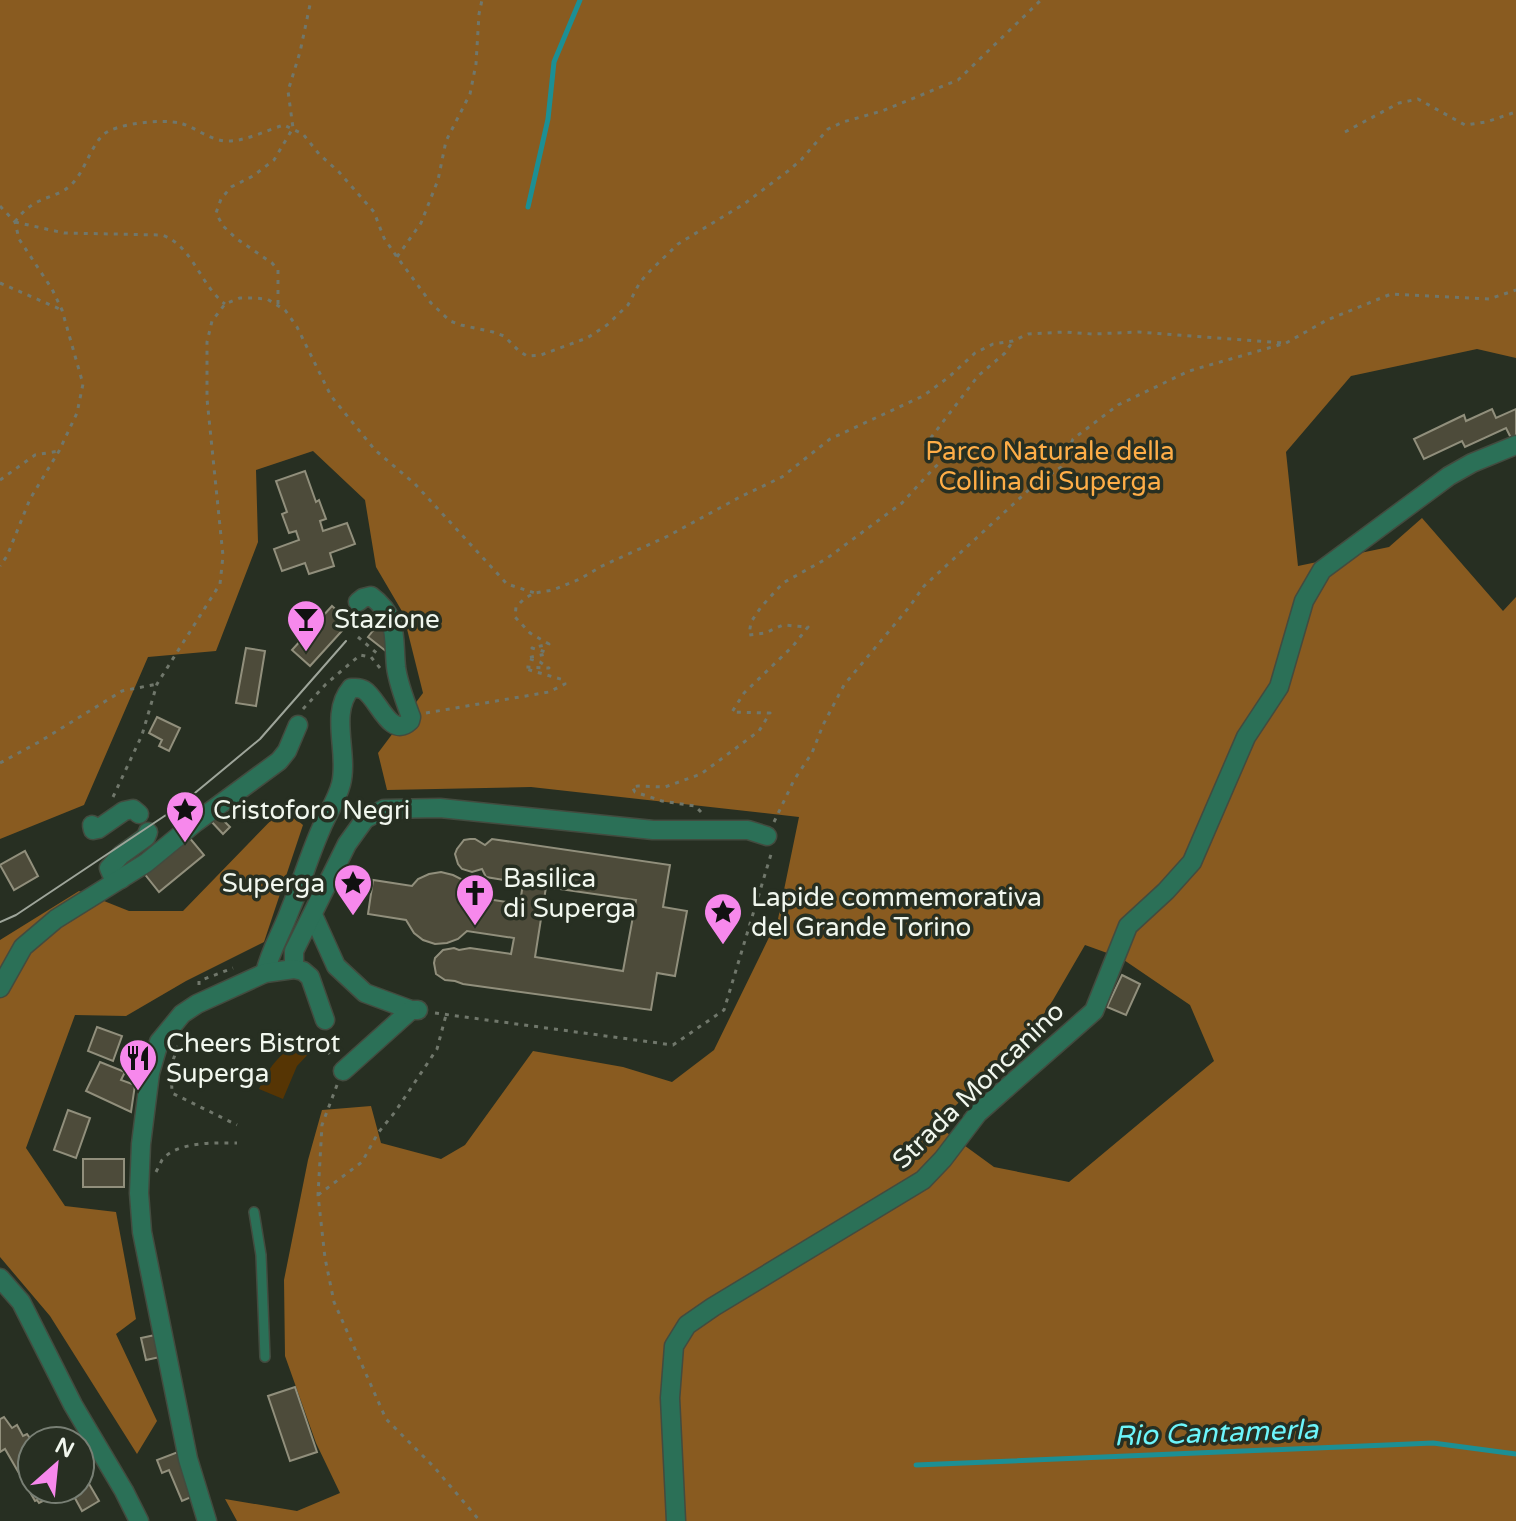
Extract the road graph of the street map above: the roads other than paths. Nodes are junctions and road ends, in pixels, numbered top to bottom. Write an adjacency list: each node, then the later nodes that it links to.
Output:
1 (1516, 445): 22 (street, Strada Moncanino)
2 (358, 602): 12 (street)
3 (298, 725): 8 (street)
4 (139, 814): 5 (street)
5 (92, 825)
6 (148, 832): 8 (street)
7 (767, 836): 9 (street)
8 (121, 879): 14 (street)
9 (313, 915): 10 (street); 11 (street)
10 (294, 962): 12 (street); 13 (street)
11 (336, 966): 13 (street); 16 (street)
12 (265, 973): 21 (street)
13 (313, 985): 15 (street)
14 (0, 988)
15 (325, 1020)
16 (343, 1071)
17 (254, 1212): 19 (lane)
18 (0, 1278): 20 (street)
19 (265, 1357)
20 (139, 1521)
21 (207, 1521)
22 (676, 1521)

